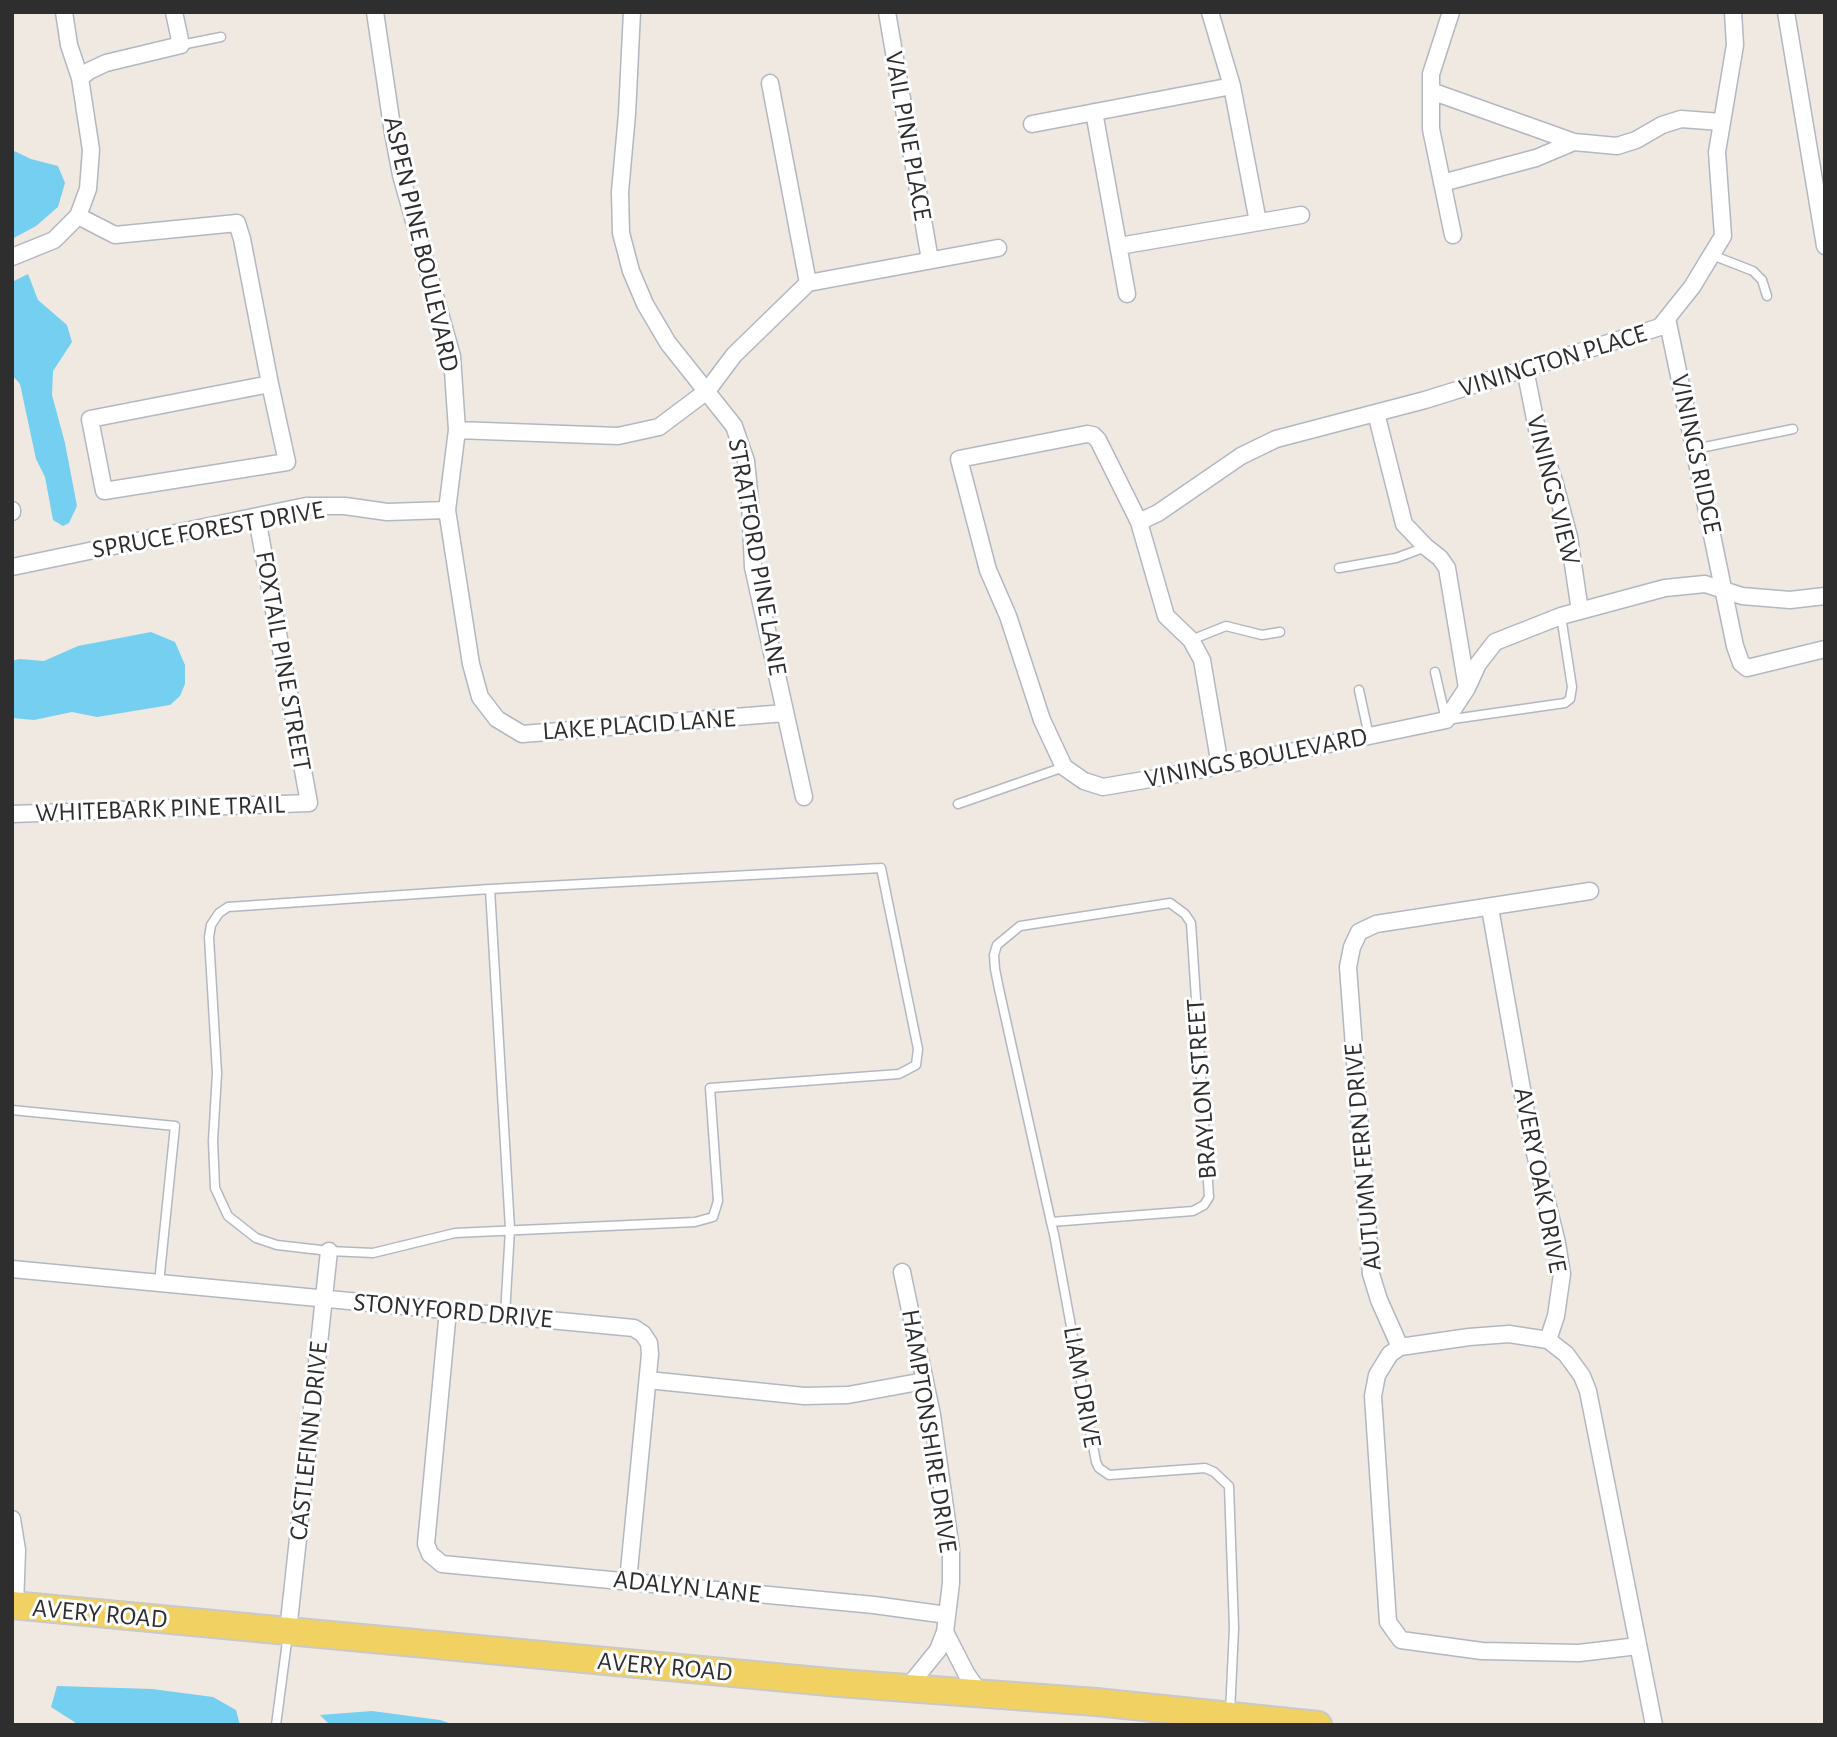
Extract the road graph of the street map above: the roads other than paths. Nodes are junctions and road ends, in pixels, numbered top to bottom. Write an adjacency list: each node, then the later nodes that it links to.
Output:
1 (64, 12): 12 (street)
2 (174, 12): 11 (street)
3 (375, 12): 40 (street, ASPEN PINE BOULEVARD)
4 (632, 12): 37 (street, STRATFORD PINE LANE)
5 (887, 12): 30 (street, VAIL PINE PLACE)
6 (1210, 12): 14 (street)
7 (1451, 12): 15 (street)
8 (1733, 12): 17 (street, VININGTON PLACE)
9 (1786, 12): 26 (street)
10 (220, 37): 11 (lane)
11 (181, 46): 12 (street)
12 (80, 78): 22 (street)
13 (769, 83): 31 (street)
14 (1232, 86): 16 (street); 23 (street)
15 (1431, 91): 19 (street); 20 (street)
16 (1094, 112): 18 (street); 25 (street)
17 (1720, 121): 19 (street); 28 (street, VININGTON PLACE)
18 (1032, 124)
19 (1574, 142): 20 (street)
20 (1442, 183): 24 (street)
21 (1301, 215): 23 (street)
22 (78, 216): 29 (street); 36 (street)
23 (1258, 222): 25 (street)
24 (1453, 234)
25 (1119, 246): 32 (street)
26 (1825, 246)
27 (998, 248): 30 (street)
28 (1712, 255): 33 (lane); 34 (street, VININGTON PLACE)
29 (12, 257)
30 (930, 260): 31 (street)
31 (808, 283): 37 (street)
32 (1127, 294)
33 (1767, 296)
34 (1667, 318): 35 (street, VININGTON PLACE); 41 (street, VININGS RIDGE)
35 (1525, 369): 38 (street, VININGTON PLACE); 50 (street, VININGS VIEW)
36 (270, 384): 36 (street)
37 (707, 391): 40 (street); 58 (street, STRATFORD PINE LANE)
38 (1376, 413): 44 (street, VININGTON PLACE); 45 (street)
39 (1793, 429): 41 (lane)
40 (457, 430): 42 (street, ASPEN PINE BOULEVARD)
41 (1695, 449): 48 (street, VININGS RIDGE)
42 (447, 510): 43 (street, SPRUCE FOREST DRIVE); 59 (street, ASPEN PINE BOULEVARD)
43 (257, 518): 46 (street, SPRUCE FOREST DRIVE); 65 (street, FOXTAIL PINE STREET)
44 (1139, 522): 53 (street); 63 (street)
45 (1426, 547): 47 (lane); 56 (street)
46 (12, 567)
47 (1339, 568)
48 (1724, 590): 49 (street); 50 (street); 54 (street)
49 (1824, 598)
50 (1580, 611): 51 (street)
51 (1561, 615): 56 (street); 60 (lane)
52 (1280, 632): 53 (lane)
53 (1191, 640): 62 (street)
54 (1825, 649)
55 (1435, 672): 60 (lane)
56 (1467, 688): 60 (street)
57 (1359, 690): 61 (lane)
58 (785, 713): 59 (street, LAKE PLACID LANE); 64 (street, STRATFORD PINE LANE)
59 (497, 719)
60 (1446, 720): 61 (street, VININGS BOULEVARD)
61 (1369, 736): 62 (street, VININGS BOULEVARD)
62 (1220, 766): 63 (street, VININGS BOULEVARD)
63 (1064, 767): 66 (lane)
64 (804, 797)
65 (309, 803): 67 (street, WHITEBARK PINE TRAIL)
66 (958, 804)
67 (12, 814)
68 (490, 889): 74 (lane); 74 (lane); 75 (lane)
69 (1590, 891): 71 (street)
70 (1177, 907): 73 (lane, BRAYLON STREET); 73 (lane, LIAM DRIVE)
71 (1490, 908): 82 (street, AVERY OAK DRIVE); 83 (street, AUTUMN FERN DRIVE)
72 (12, 1110): 78 (lane)
73 (1051, 1222): 95 (lane, LIAM DRIVE)
74 (510, 1229): 75 (lane); 81 (lane)
75 (329, 1251): 79 (street, CASTLEFINN DRIVE)
76 (12, 1269): 78 (street, STONYFORD DRIVE)
77 (902, 1272): 85 (street, HAMPTONSHIRE DRIVE)
78 (159, 1283): 79 (street, STONYFORD DRIVE)
79 (325, 1300): 80 (street, STONYFORD DRIVE); 90 (street, CASTLEFINN DRIVE)
80 (448, 1310): 81 (street, STONYFORD DRIVE); 87 (street, ADALYN LANE)
81 (505, 1315): 84 (street, STONYFORD DRIVE)
82 (1548, 1340): 83 (street); 92 (street)
83 (1400, 1347): 92 (street)
84 (648, 1380): 85 (street); 87 (street, STONYFORD DRIVE)
85 (924, 1381): 89 (street, HAMPTONSHIRE DRIVE)
86 (12, 1519): 88 (street)
87 (628, 1581): 89 (street, ADALYN LANE)
88 (14, 1606): 90 (main road, AVERY ROAD)
89 (947, 1615): 91 (street, HAMPTONSHIRE DRIVE)
90 (289, 1632): 93 (main road, AVERY ROAD); 96 (lane)
91 (945, 1632): 93 (street, HAMPTONSHIRE DRIVE); 94 (street)
92 (1638, 1646): 98 (street)
93 (908, 1687): 94 (main road, AVERY ROAD)
94 (979, 1692): 95 (main road, AVERY ROAD)
95 (1230, 1716): 97 (main road, AVERY ROAD)
96 (276, 1725)
97 (1318, 1725)
98 (1654, 1725)

